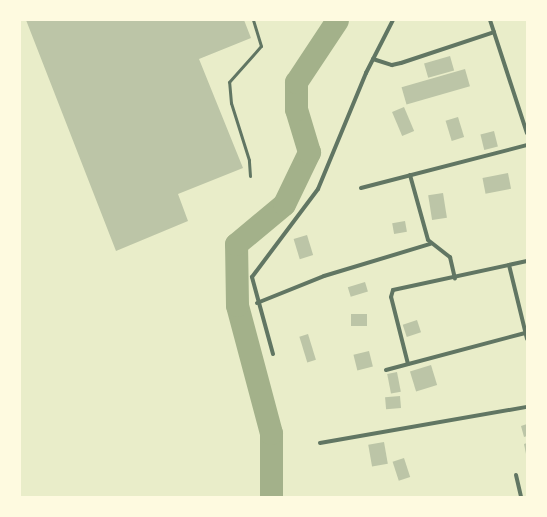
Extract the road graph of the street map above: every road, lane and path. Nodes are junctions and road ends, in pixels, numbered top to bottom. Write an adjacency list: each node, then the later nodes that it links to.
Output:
1 (253, 20): 9 (lane)
2 (393, 20): 5 (street)
3 (490, 20): 4 (street)
4 (494, 32): 5 (street); 6 (street)
5 (373, 59): 15 (street)
6 (527, 133)
7 (527, 145): 8 (street)
8 (410, 175): 10 (street); 11 (street)
9 (250, 176)
10 (361, 188)
11 (430, 244): 14 (street); 15 (street)
12 (527, 261): 13 (street)
13 (509, 265): 14 (street); 16 (street)
14 (455, 278): 19 (street)
15 (257, 303): 18 (street)
16 (525, 333): 17 (street); 19 (street)
17 (527, 339)
18 (273, 354)
19 (408, 364): 20 (street)
20 (386, 370)
21 (527, 406): 22 (street)
22 (320, 443)
23 (516, 475): 24 (street)
24 (520, 497)

